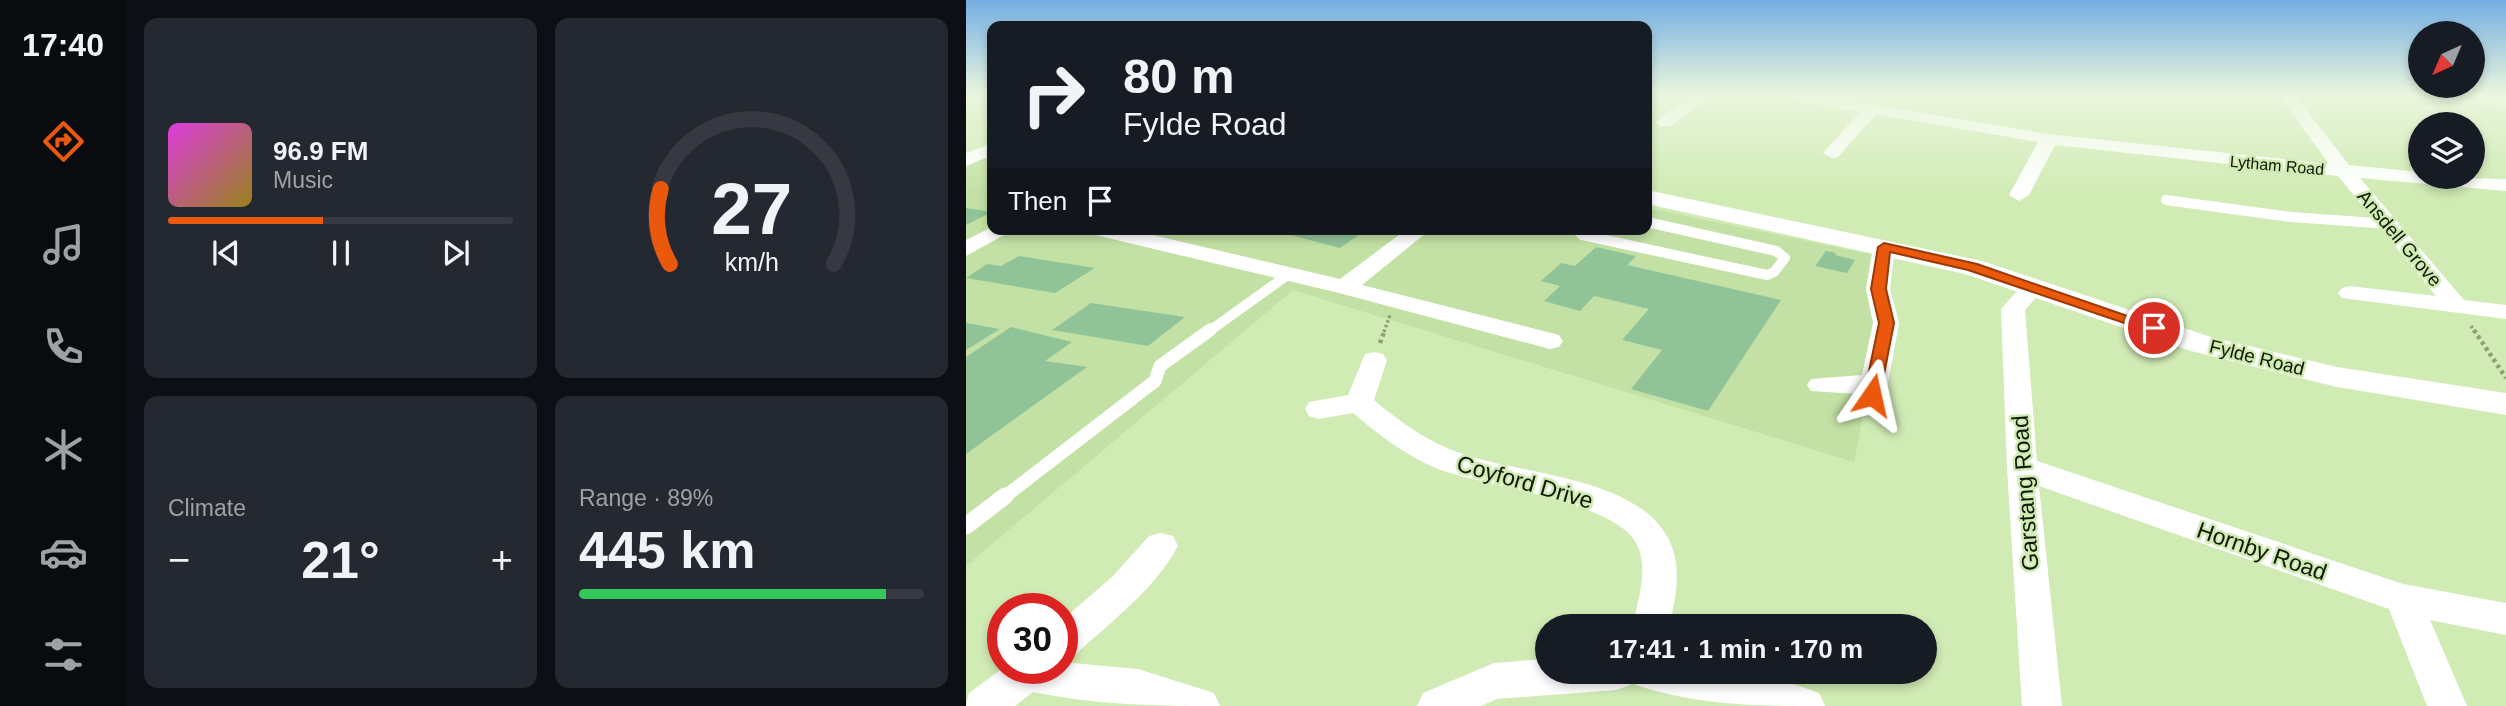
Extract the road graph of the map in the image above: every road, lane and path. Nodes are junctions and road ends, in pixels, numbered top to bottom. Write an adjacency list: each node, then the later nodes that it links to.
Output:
1 (1855, 128): 6 (street)
2 (1981, 128): 4 (street, Lytham Road)
3 (2312, 128): 8 (street, Ansdell Grove)
4 (2049, 139): 8 (street, Lytham Road); 10 (street)
5 (987, 150): 7 (street)
6 (1832, 153)
7 (966, 160)
8 (2344, 171): 9 (street, Lytham Road); 14 (street, Ansdell Grove)
9 (2506, 185)
10 (2020, 195)
11 (1652, 198): 19 (street, Fylde Road)
12 (2166, 200): 14 (lane)
13 (1652, 223): 18 (lane)
14 (2389, 225): 26 (street, Ansdell Grove)
15 (994, 235): 20 (street)
16 (1124, 235): 21 (street)
17 (1413, 235): 22 (street)
18 (1582, 235)
19 (1884, 247): 23 (street, Fylde Road); 31 (street)
20 (966, 249)
21 (1289, 274): 22 (street); 36 (lane)
22 (1343, 287): 25 (street)
23 (2033, 288): 33 (street, Fylde Road); 35 (street, Garstang Road)
24 (2350, 293): 26 (street, Ansdell Grove)
25 (1395, 301): 28 (street); 29 (path)
26 (2456, 305): 27 (street, Ansdell Grove); 30 (path)
27 (2506, 312)
28 (1550, 341)
29 (1374, 360): 32 (street)
30 (2506, 377)
31 (1821, 385)
32 (1359, 403): 34 (street); 39 (street, Coyford Drive)
33 (2506, 404)
34 (1319, 409)
35 (2022, 468): 38 (street, Hornby Road); 50 (street, Garstang Road)
36 (966, 526)
37 (1161, 546): 41 (street)
38 (2403, 599): 40 (street, Hornby Road); 51 (street)
39 (1654, 614)
40 (2506, 619)
41 (1078, 629)
42 (1535, 678): 48 (street)
43 (1078, 683): 47 (street)
44 (1013, 684): 46 (street)
45 (1705, 684): 49 (street)
46 (983, 706)
47 (1200, 706)
48 (1437, 706)
49 (1805, 706)
50 (2042, 706)
51 (2447, 706)

